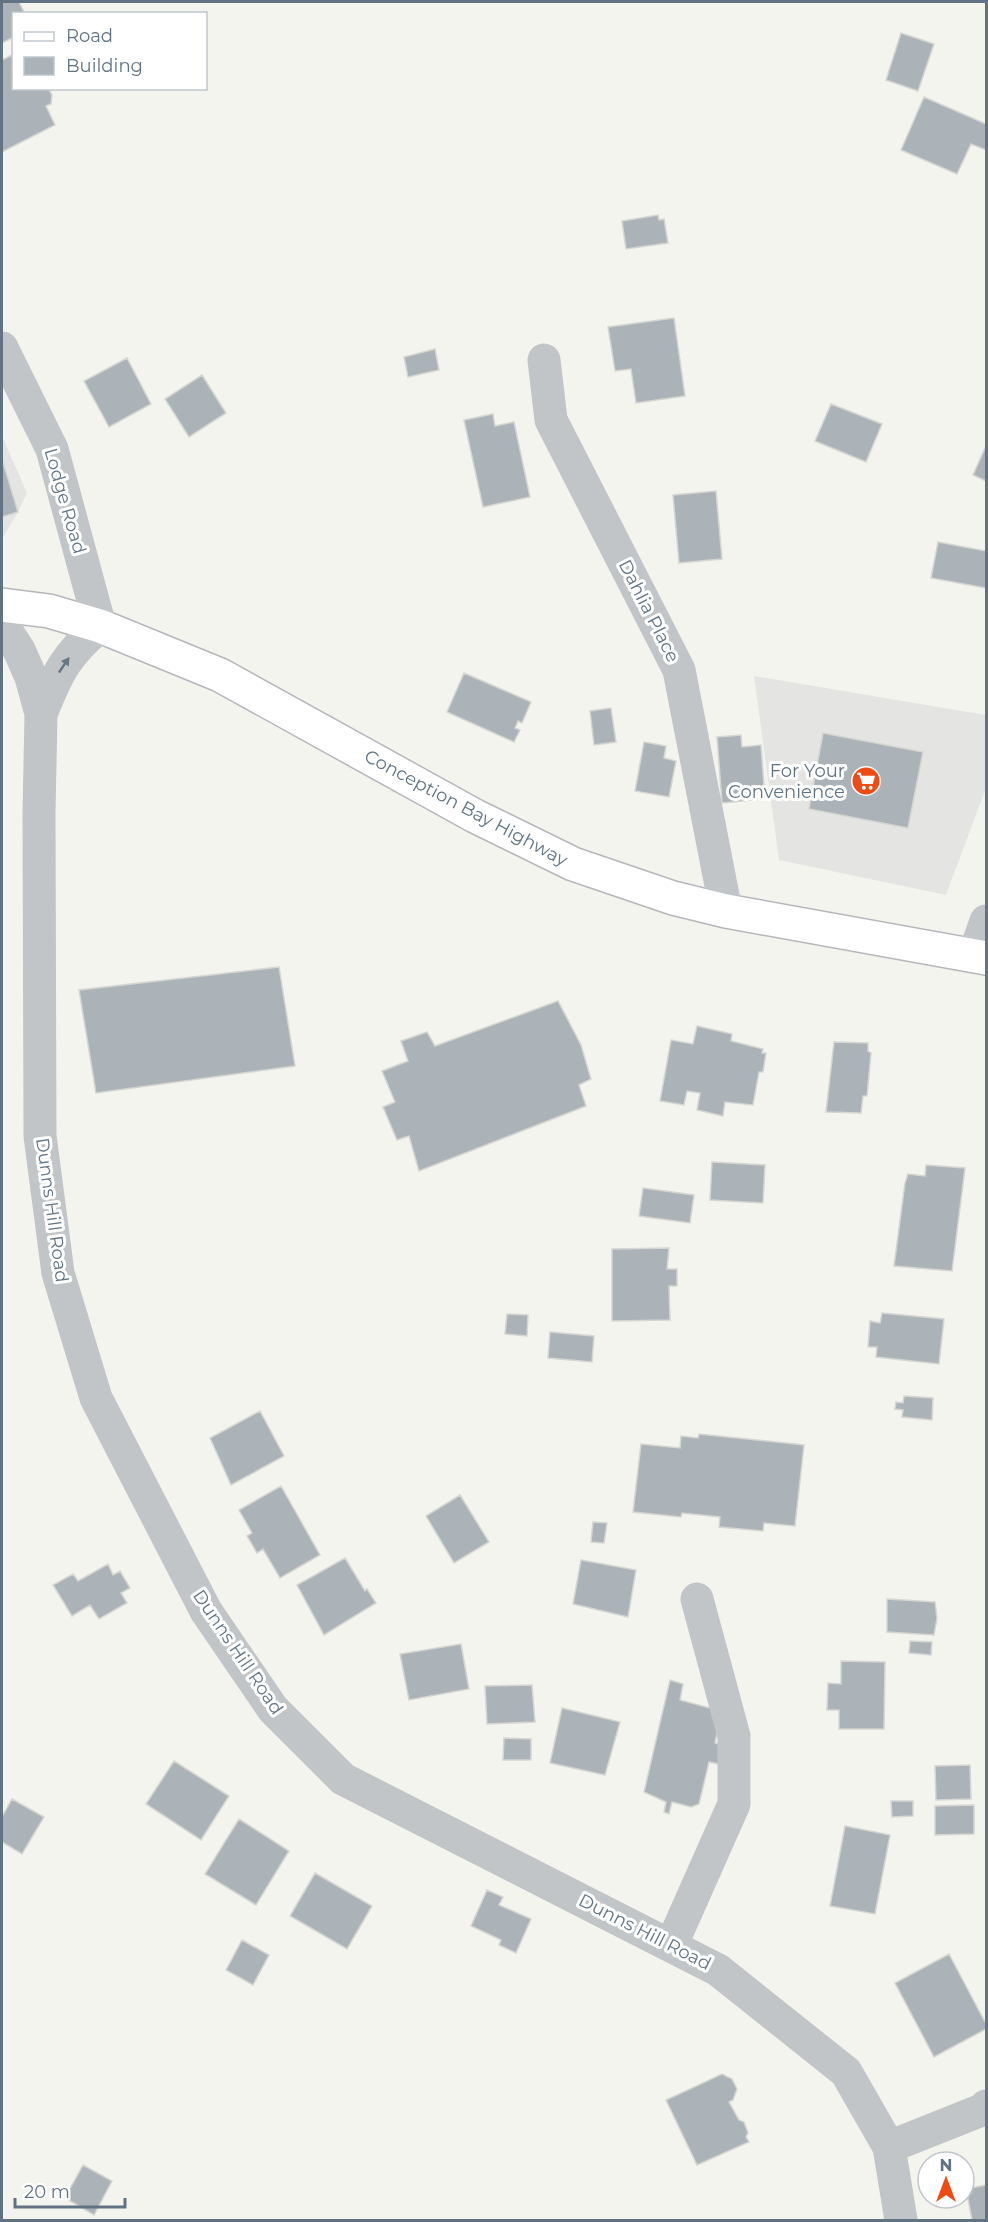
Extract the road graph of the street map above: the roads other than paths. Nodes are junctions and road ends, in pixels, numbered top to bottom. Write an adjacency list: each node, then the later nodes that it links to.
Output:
1 (2, 348): 5 (street, Lodge Road)
2 (544, 360): 7 (street, Dahlia Place)
3 (2, 605): 5 (main road, Conception Bay Highway)
4 (2, 624): 6 (street, Dunns Hill Road)
5 (100, 626): 6 (street, Dunns Hill Road, one-way to 5); 7 (main road, Conception Bay Highway)
6 (41, 714): 11 (street, Dunns Hill Road)
7 (726, 911): 9 (main road, Conception Bay Highway)
8 (987, 921): 9 (street)
9 (980, 957)
10 (697, 1599): 11 (street)
11 (671, 1946): 13 (street, Dunns Hill Road)
12 (987, 2106): 13 (street)
13 (889, 2147): 14 (street, Dunns Hill Road)
14 (901, 2220)

